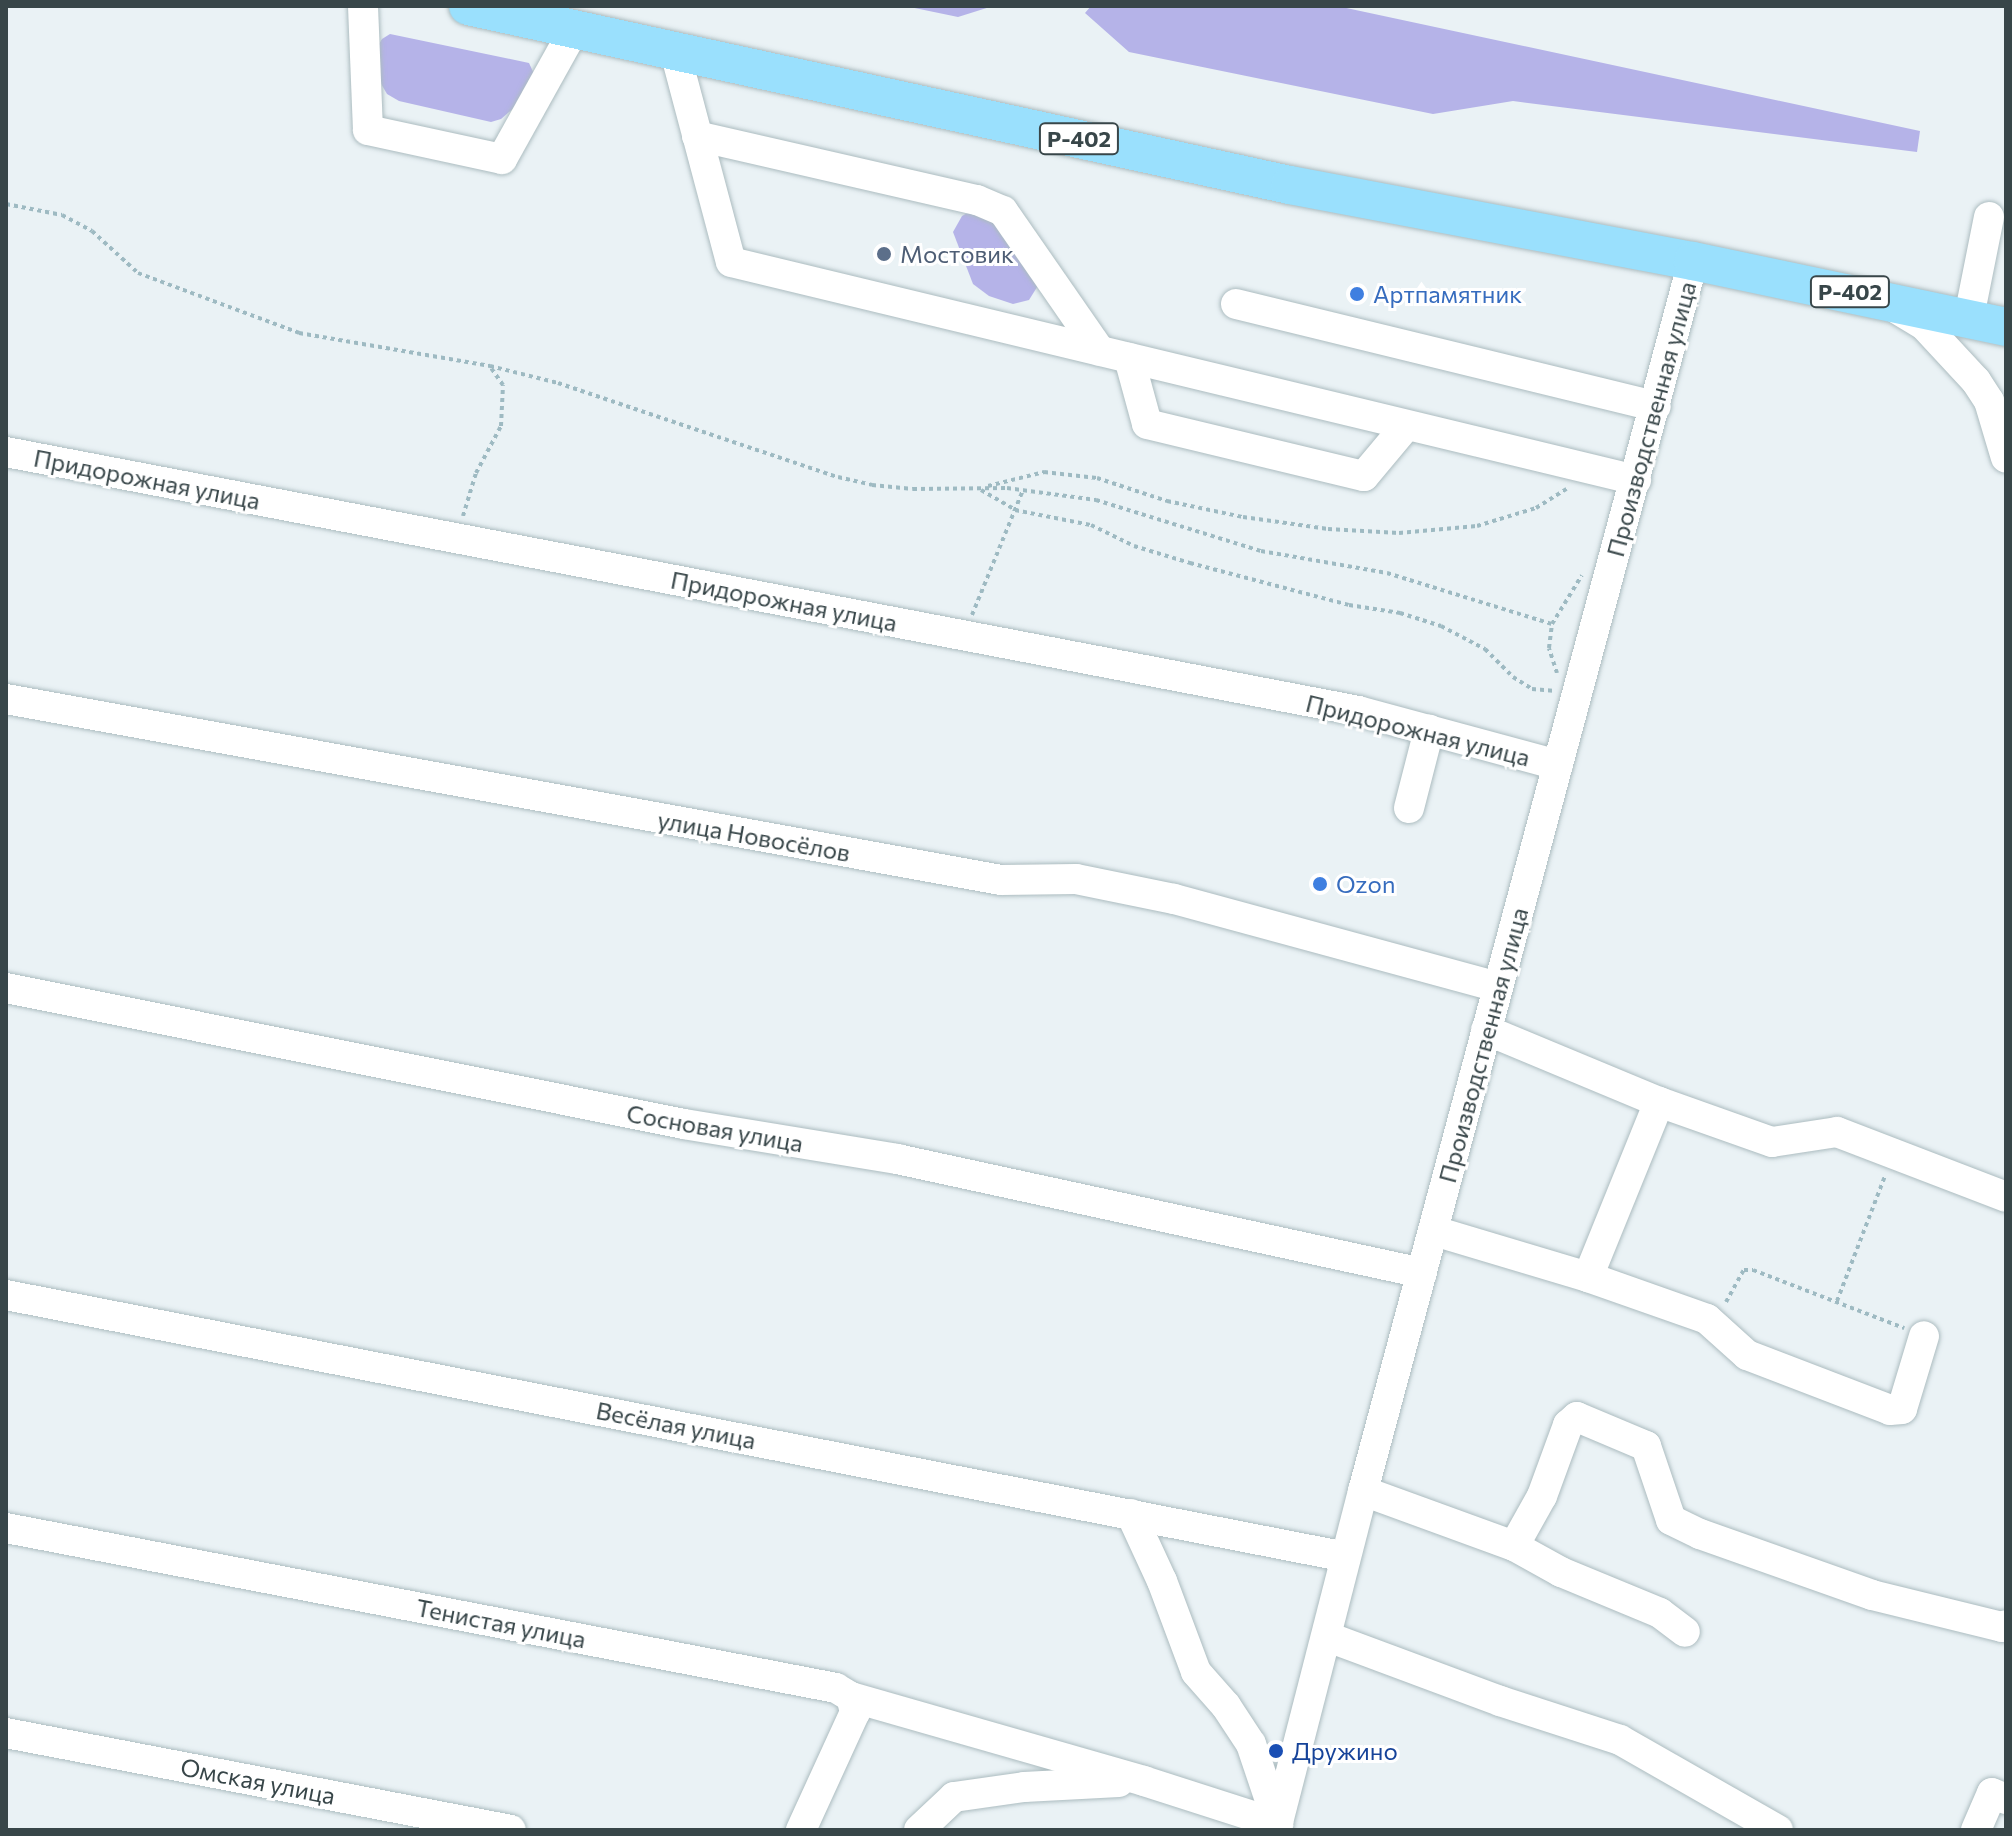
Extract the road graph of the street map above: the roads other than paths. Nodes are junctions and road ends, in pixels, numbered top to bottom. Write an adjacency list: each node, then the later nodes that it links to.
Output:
1 (363, 6): 3 (street)
2 (468, 6): 3 (main road, Р-402)
3 (575, 28): 4 (main road, Р-402)
4 (674, 48): 5 (street); 7 (main road, Р-402)
5 (697, 136): 12 (street); 12 (street)
6 (1989, 217): 10 (street)
7 (1693, 261): 8 (main road, Р-402); 13 (street, Производственная улица)
8 (1878, 298): 10 (main road, Р-402); 16 (street)
9 (1236, 304): 13 (street)
10 (1969, 317): 11 (main road, Р-402)
11 (2006, 327)
12 (1114, 355): 14 (street); 14 (street)
13 (1656, 406): 17 (street, Производственная улица)
14 (1406, 426): 17 (street)
15 (6, 452): 19 (street, Придорожная улица)
16 (2006, 458)
17 (1636, 480): 20 (street, Производственная улица)
18 (6, 699): 22 (street, улица Новосёлов)
19 (1429, 730): 20 (street, Придорожная улица); 21 (street)
20 (1558, 765): 22 (street, Производственная улица)
21 (1409, 808)
22 (1497, 987): 24 (street, Производственная улица)
23 (6, 988): 28 (street, Сосновая улица)
24 (1486, 1030): 25 (street); 27 (street, Производственная улица)
25 (1659, 1102): 26 (street); 29 (street)
26 (2006, 1197)
27 (1434, 1231): 28 (street, Производственная улица); 29 (street)
28 (1422, 1273): 32 (street, Производственная улица)
29 (1588, 1277): 31 (street)
30 (6, 1295): 33 (street, Весёлая улица)
31 (1924, 1336)
32 (1363, 1491): 35 (street); 36 (street, Производственная улица)
33 (1131, 1514): 36 (street, Весёлая улица); 44 (street)
34 (6, 1528): 40 (street, Тенистая улица)
35 (1514, 1546): 37 (street); 38 (street)
36 (1346, 1557): 39 (street, Производственная улица)
37 (2006, 1625)
38 (1685, 1632)
39 (1328, 1637): 44 (street, Производственная улица); 48 (street)
40 (851, 1697): 42 (street, Тенистая улица); 46 (street)
41 (6, 1733): 45 (street, Омская улица)
42 (1144, 1781): 44 (street, Тенистая улица); 47 (street)
43 (2006, 1799): 49 (street)
44 (1277, 1827)
45 (511, 1830)
46 (801, 1830)
47 (919, 1830)
48 (1778, 1830)
49 (1976, 1830)

